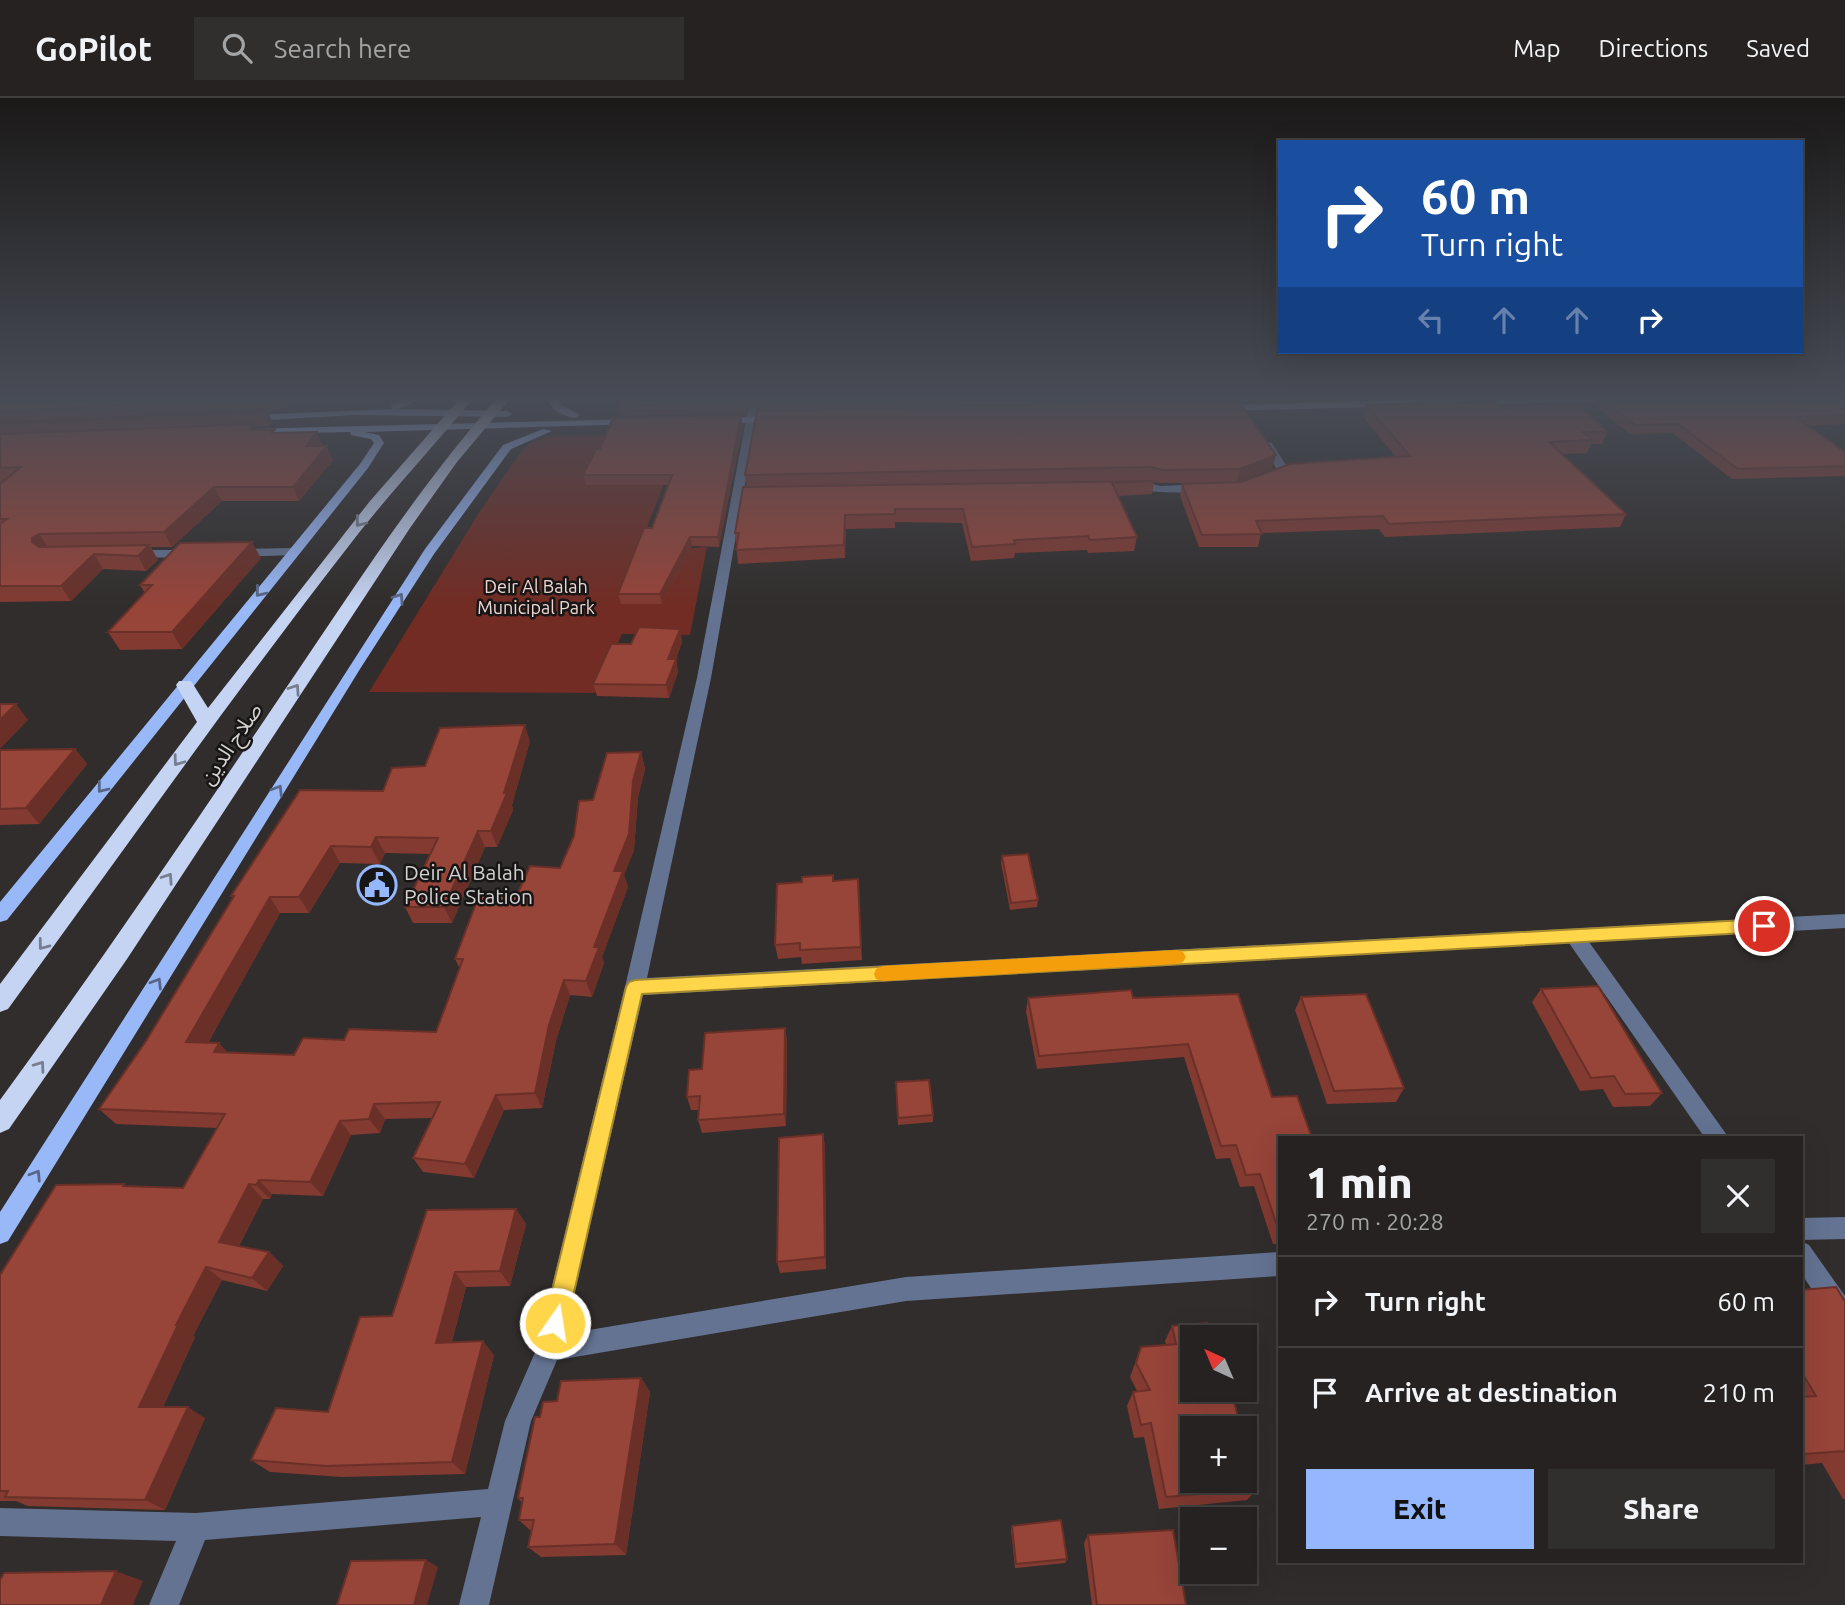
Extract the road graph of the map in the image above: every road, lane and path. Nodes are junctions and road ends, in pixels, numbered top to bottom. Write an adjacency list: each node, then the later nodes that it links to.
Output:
1 (364, 466): 10 (main road)
2 (407, 466): 13 (highway, صلاح الدين, one-way to 13)
3 (449, 466): 19 (highway, صلاح الدين, one-way to 3)
4 (494, 466): 23 (main road, one-way to 4)
5 (748, 466): 17 (street)
6 (1281, 466): 7 (street)
7 (1261, 480)
8 (1111, 487): 9 (street)
9 (1211, 488)
10 (293, 552): 11 (street); 12 (main road, one-way to 12)
11 (117, 554)
12 (185, 685): 13 (highway); 14 (main road, one-way to 14)
13 (207, 722): 18 (highway, صلاح الدين, one-way to 18)
14 (0, 915)
15 (1845, 921): 16 (street)
16 (1574, 936): 17 (street); 20 (street)
17 (635, 987): 27 (street)
18 (0, 1003)
19 (0, 1121)
20 (1717, 1136)
21 (1803, 1228): 22 (street)
22 (1845, 1228)
23 (0, 1233)
24 (1803, 1256): 26 (street)
25 (1278, 1264): 27 (street)
26 (1845, 1317)
27 (549, 1349): 28 (street)
28 (498, 1502): 30 (street); 32 (street)
29 (0, 1522): 30 (street)
30 (196, 1527): 31 (street)
31 (164, 1605)
32 (474, 1605)

